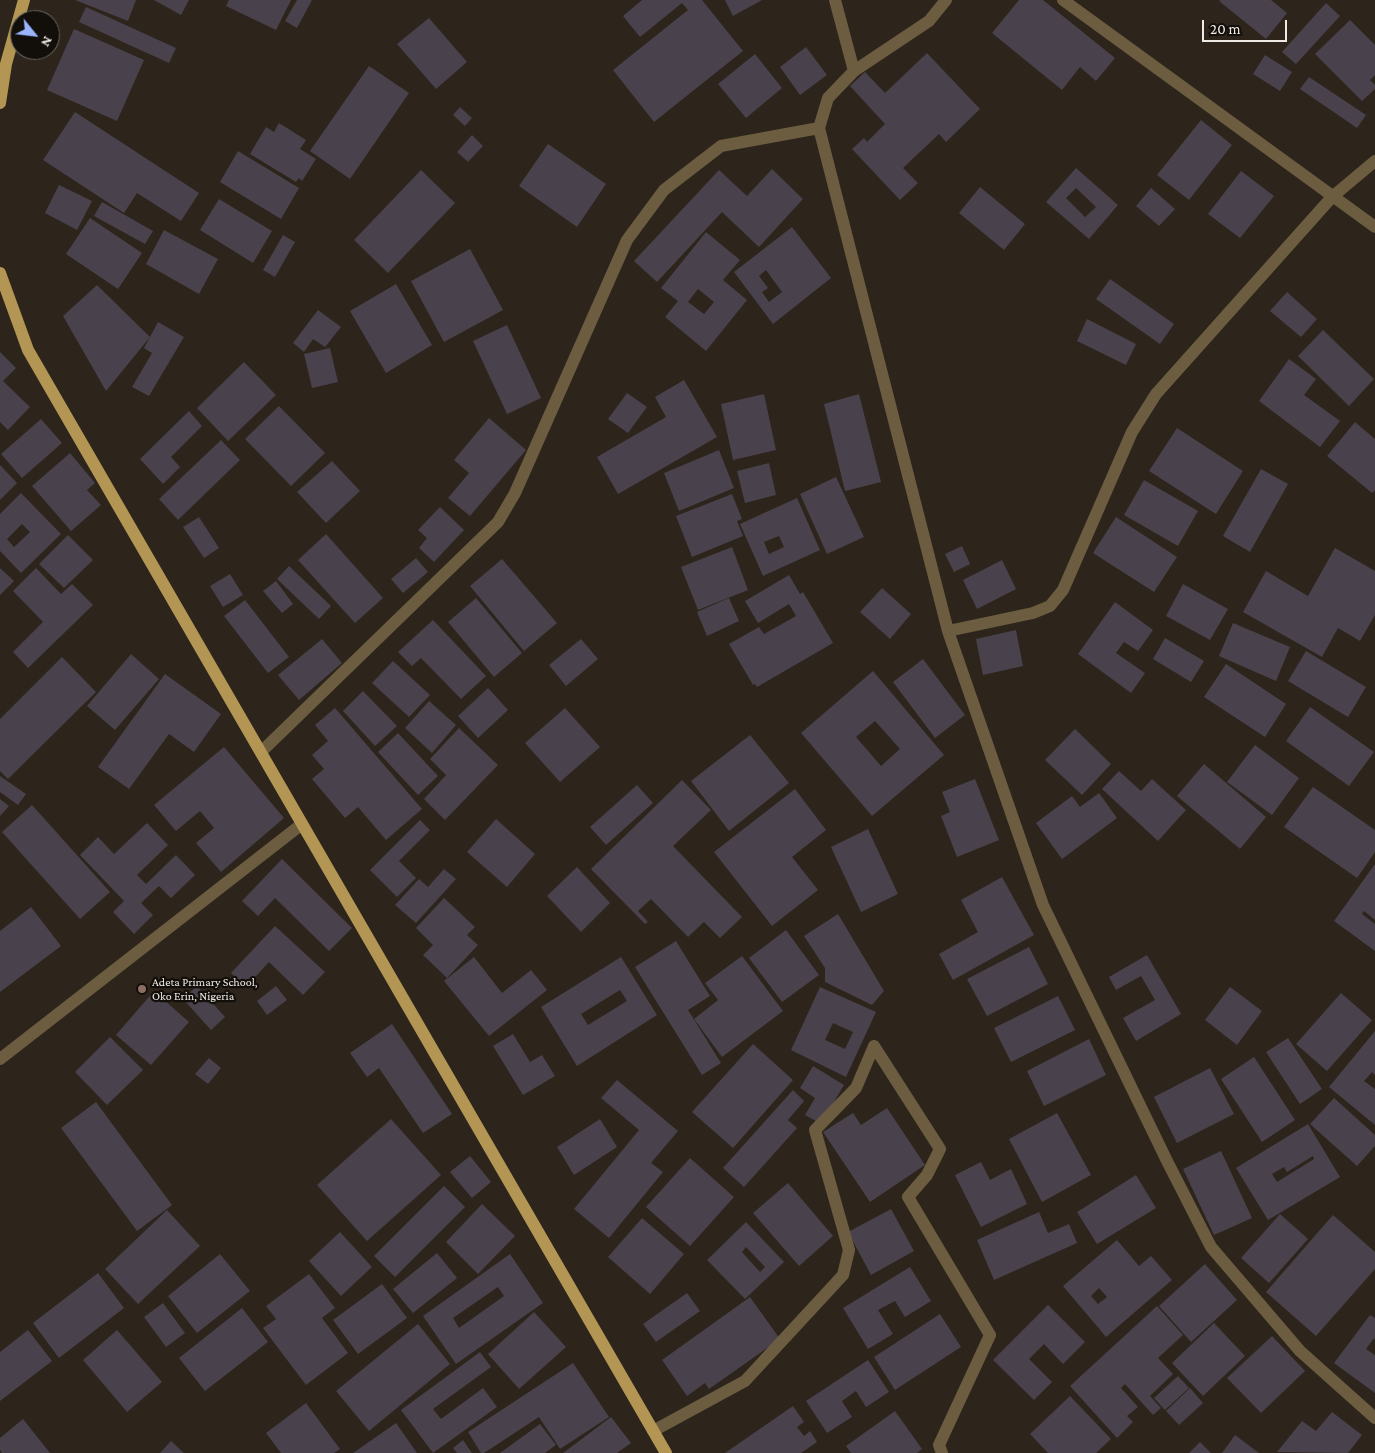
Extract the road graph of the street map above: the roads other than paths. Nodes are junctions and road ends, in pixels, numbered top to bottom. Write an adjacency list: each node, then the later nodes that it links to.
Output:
1 (24, 0): 6 (main road)
2 (835, 0): 5 (street)
3 (946, 0): 5 (street)
4 (1063, 0): 9 (street)
5 (854, 70): 7 (street)
6 (0, 103)
7 (819, 128): 12 (street); 13 (street)
8 (1375, 161): 9 (street)
9 (1332, 197): 10 (street); 12 (street)
10 (1375, 227)
11 (0, 273): 13 (main road)
12 (948, 631): 16 (street)
13 (261, 752): 14 (main road)
14 (302, 824): 15 (street); 17 (main road)
15 (0, 1059)
16 (1375, 1418)
17 (653, 1431): 18 (main road); 19 (street)
18 (666, 1453)
19 (942, 1453)

